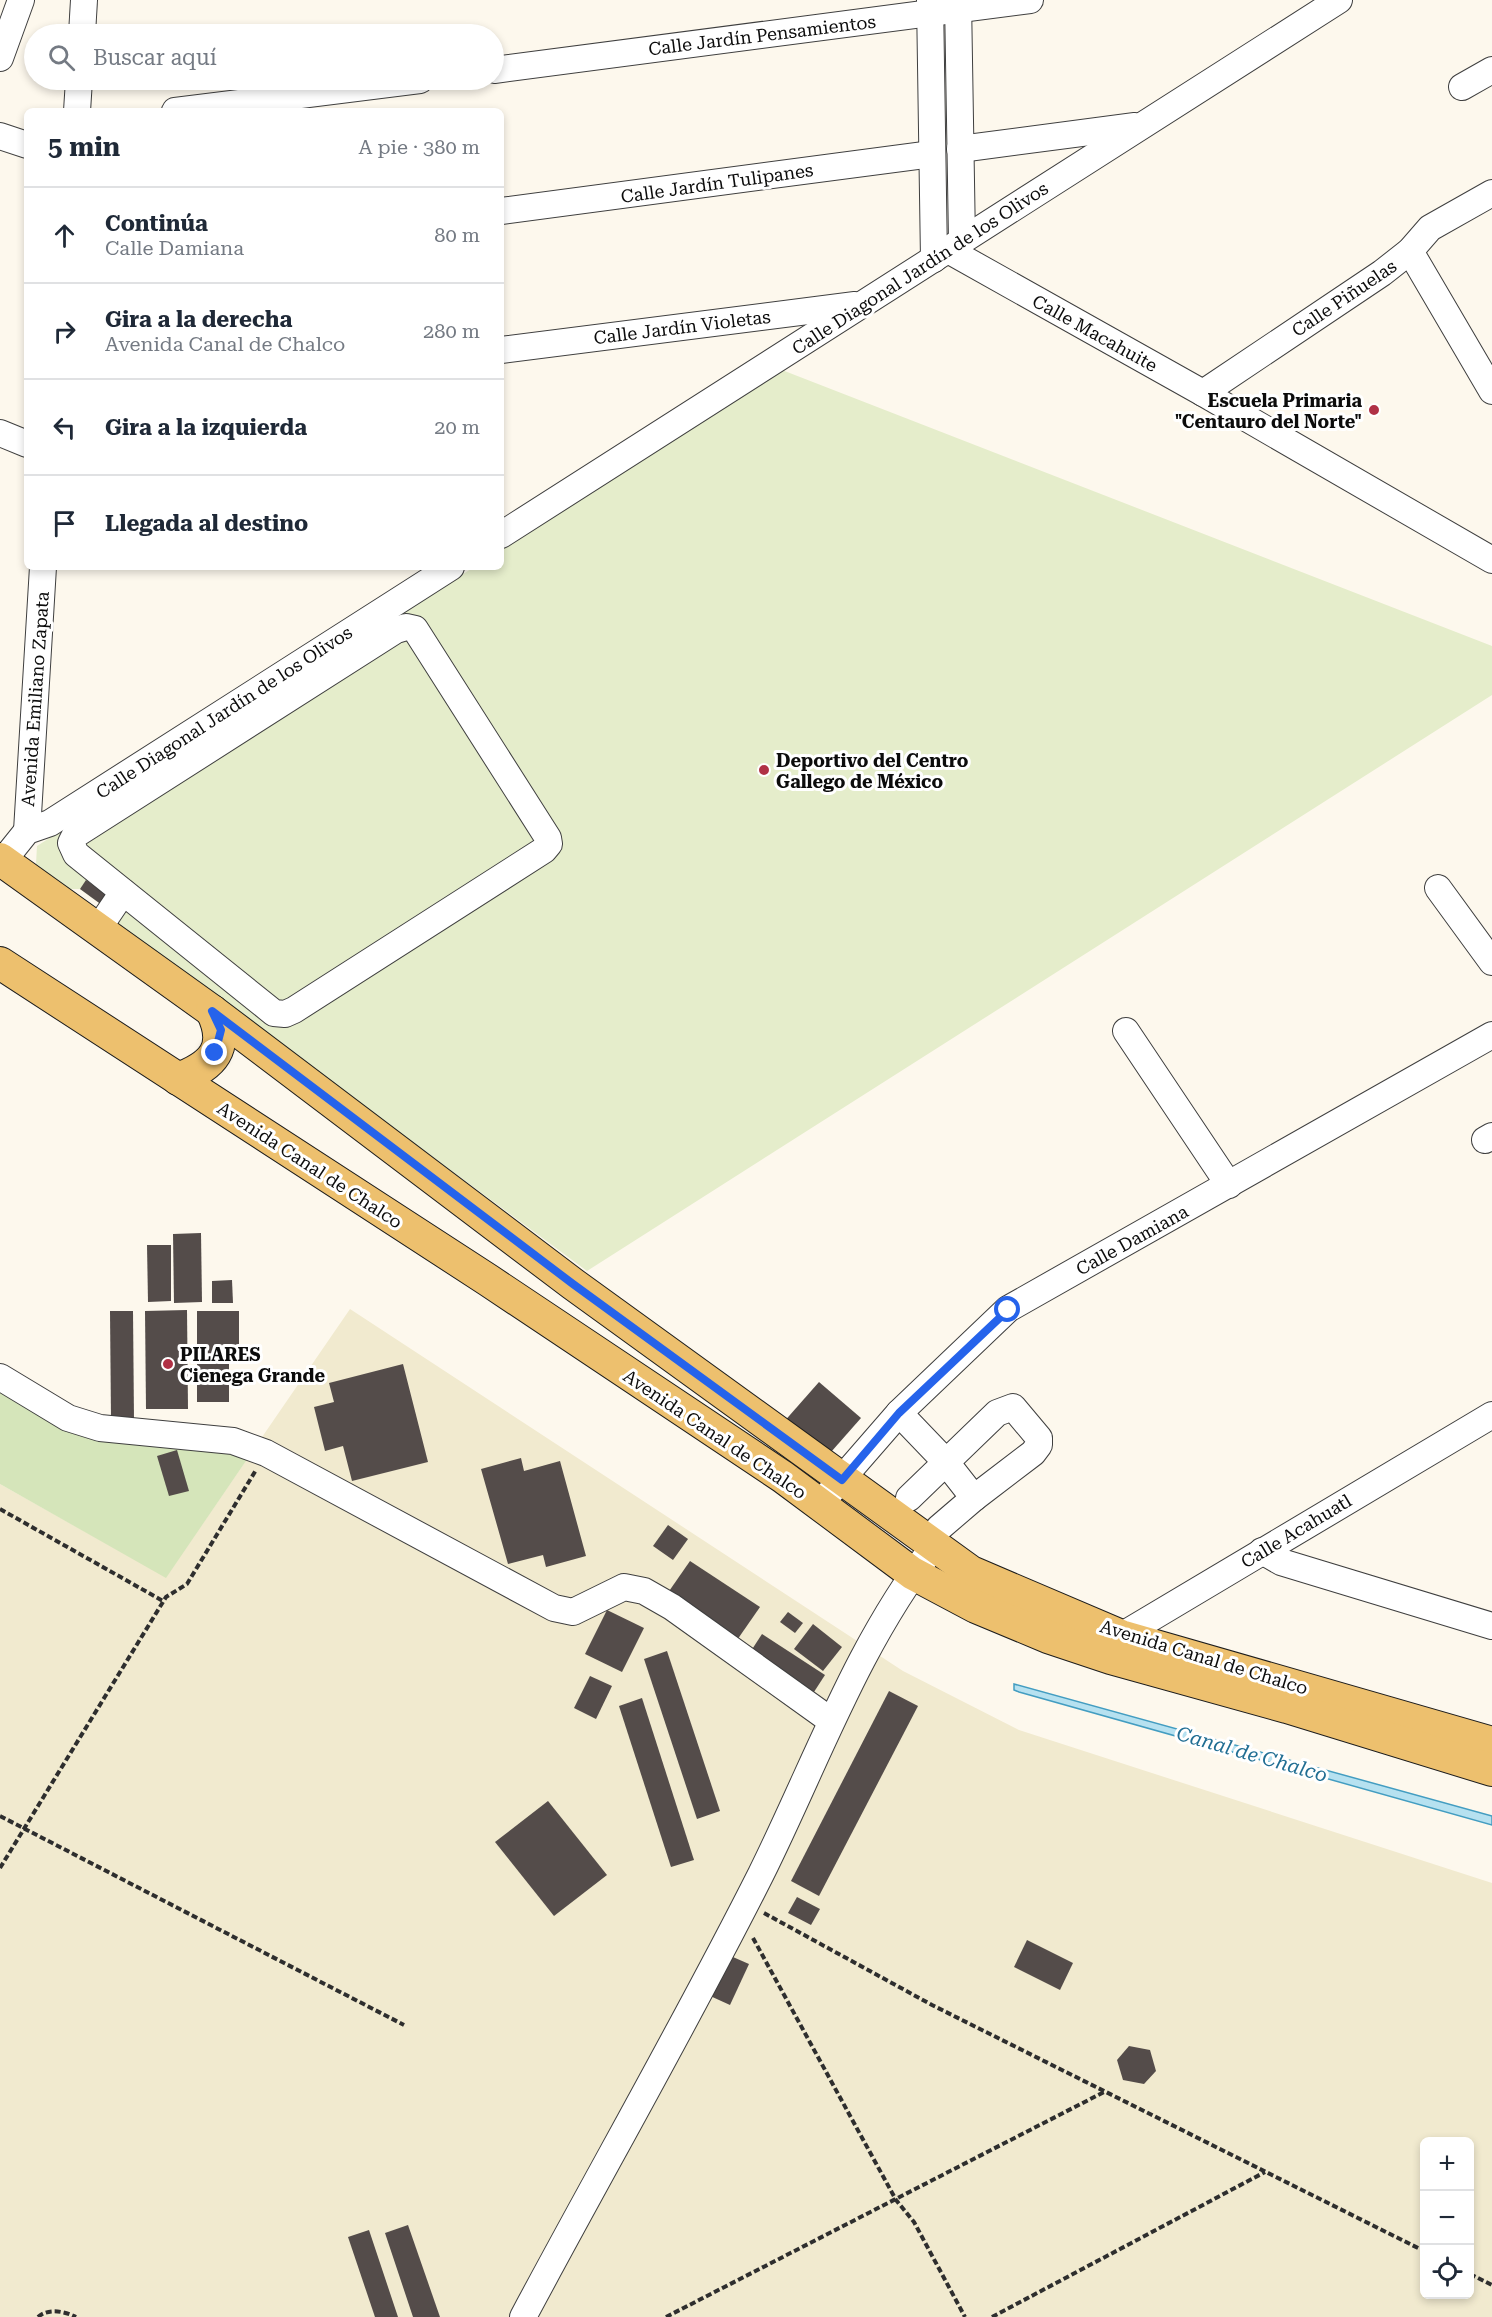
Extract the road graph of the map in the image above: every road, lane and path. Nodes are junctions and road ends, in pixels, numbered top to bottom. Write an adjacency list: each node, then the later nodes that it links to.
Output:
1 (21, 0): 8 (street)
2 (84, 0): 7 (street)
3 (1030, 0): 5 (street, Calle Jardín Pensamientos)
4 (1339, 0): 16 (street, Calle Diagonal Jardín de los Olivos)
5 (958, 5): 6 (street, Calle Jardín Pensamientos); 19 (street)
6 (930, 7): 9 (street, Calle Jardín Pensamientos); 20 (street)
7 (83, 24)
8 (0, 57)
9 (504, 69)
10 (1492, 70): 11 (street)
11 (1462, 87)
12 (78, 90): 14 (street)
13 (341, 90): 15 (street)
14 (77, 108)
15 (199, 108)
16 (1143, 125): 19 (street); 23 (street, Calle Diagonal Jardín de los Olivos)
17 (0, 136): 18 (street)
18 (24, 144)
19 (960, 149): 23 (street)
20 (932, 154): 22 (street, Calle Jardín Tulipanes); 23 (street)
21 (1492, 193): 24 (street)
22 (504, 211)
23 (948, 250): 25 (street, Calle Diagonal Jardín de los Olivos); 28 (street, Calle Macahuite)
24 (1410, 251): 27 (street, Calle Piñuelas); 28 (street, Calle Piñuelas)
25 (863, 304): 26 (street, Calle Jardín Violetas); 31 (street, Calle Diagonal Jardín de los Olivos)
26 (504, 350)
27 (1492, 391)
28 (1203, 393): 32 (street, Calle Macahuite)
29 (0, 433): 30 (street)
30 (24, 443)
31 (504, 533)
32 (1492, 560)
33 (43, 570): 35 (street, Avenida Emiliano Zapata)
34 (446, 570): 35 (street, Calle Diagonal Jardín de los Olivos)
35 (27, 831): 36 (street)
36 (1, 860): 39 (main road, Avenida Canal de Chalco)
37 (1438, 888): 40 (street)
38 (123, 892): 38 (street); 39 (street)
39 (98, 929): 42 (main road, Avenida Canal de Chalco)
40 (1492, 962)
41 (0, 963): 45 (main road, Avenida Canal de Chalco)
42 (212, 1011): 45 (main road); 52 (main road, Avenida Canal de Chalco)
43 (1126, 1031): 46 (street)
44 (1492, 1035): 46 (street, Calle Damiana)
45 (178, 1078): 55 (main road, Avenida Canal de Chalco)
46 (1230, 1185): 48 (street, Calle Damiana)
47 (0, 1377): 50 (street)
48 (899, 1413): 51 (street); 52 (street, Calle Damiana)
49 (1492, 1415): 58 (street, Calle Acahuatl)
50 (266, 1453): 60 (path); 63 (street)
51 (945, 1461): 53 (street); 54 (street); 54 (street)
52 (842, 1480): 55 (street, Calle Damiana); 57 (main road, Avenida Canal de Chalco)
53 (909, 1498)
54 (975, 1498): 57 (street)
55 (819, 1505): 59 (main road, Avenida Canal de Chalco)
56 (0, 1509): 60 (path)
57 (936, 1537): 59 (street); 62 (main road, Avenida Canal de Chalco)
58 (1262, 1551): 61 (street); 62 (street, Calle Acahuatl)
59 (912, 1573): 62 (main road, Avenida Canal de Chalco); 63 (street)
60 (163, 1601): 67 (path)
61 (1492, 1626)
62 (1116, 1647): 64 (main road, Avenida Canal de Chalco); 65 (main road, Avenida Canal de Chalco)
63 (830, 1720): 69 (street)
64 (1492, 1743)
65 (1492, 1770)
66 (0, 1816): 67 (path)
67 (24, 1829): 68 (path); 70 (path)
68 (0, 1868)
69 (742, 1908): 71 (path); 73 (path); 79 (street)
70 (404, 2025)
71 (1105, 2091): 72 (path); 73 (path)
72 (1266, 2172): 74 (path); 82 (path)
73 (896, 2200): 80 (path); 81 (path)
74 (1420, 2249)
75 (1474, 2276): 76 (path)
76 (1492, 2285)
77 (38, 2317): 78 (path)
78 (76, 2317)
79 (523, 2317)
80 (666, 2317)
81 (964, 2317)
82 (992, 2317)

